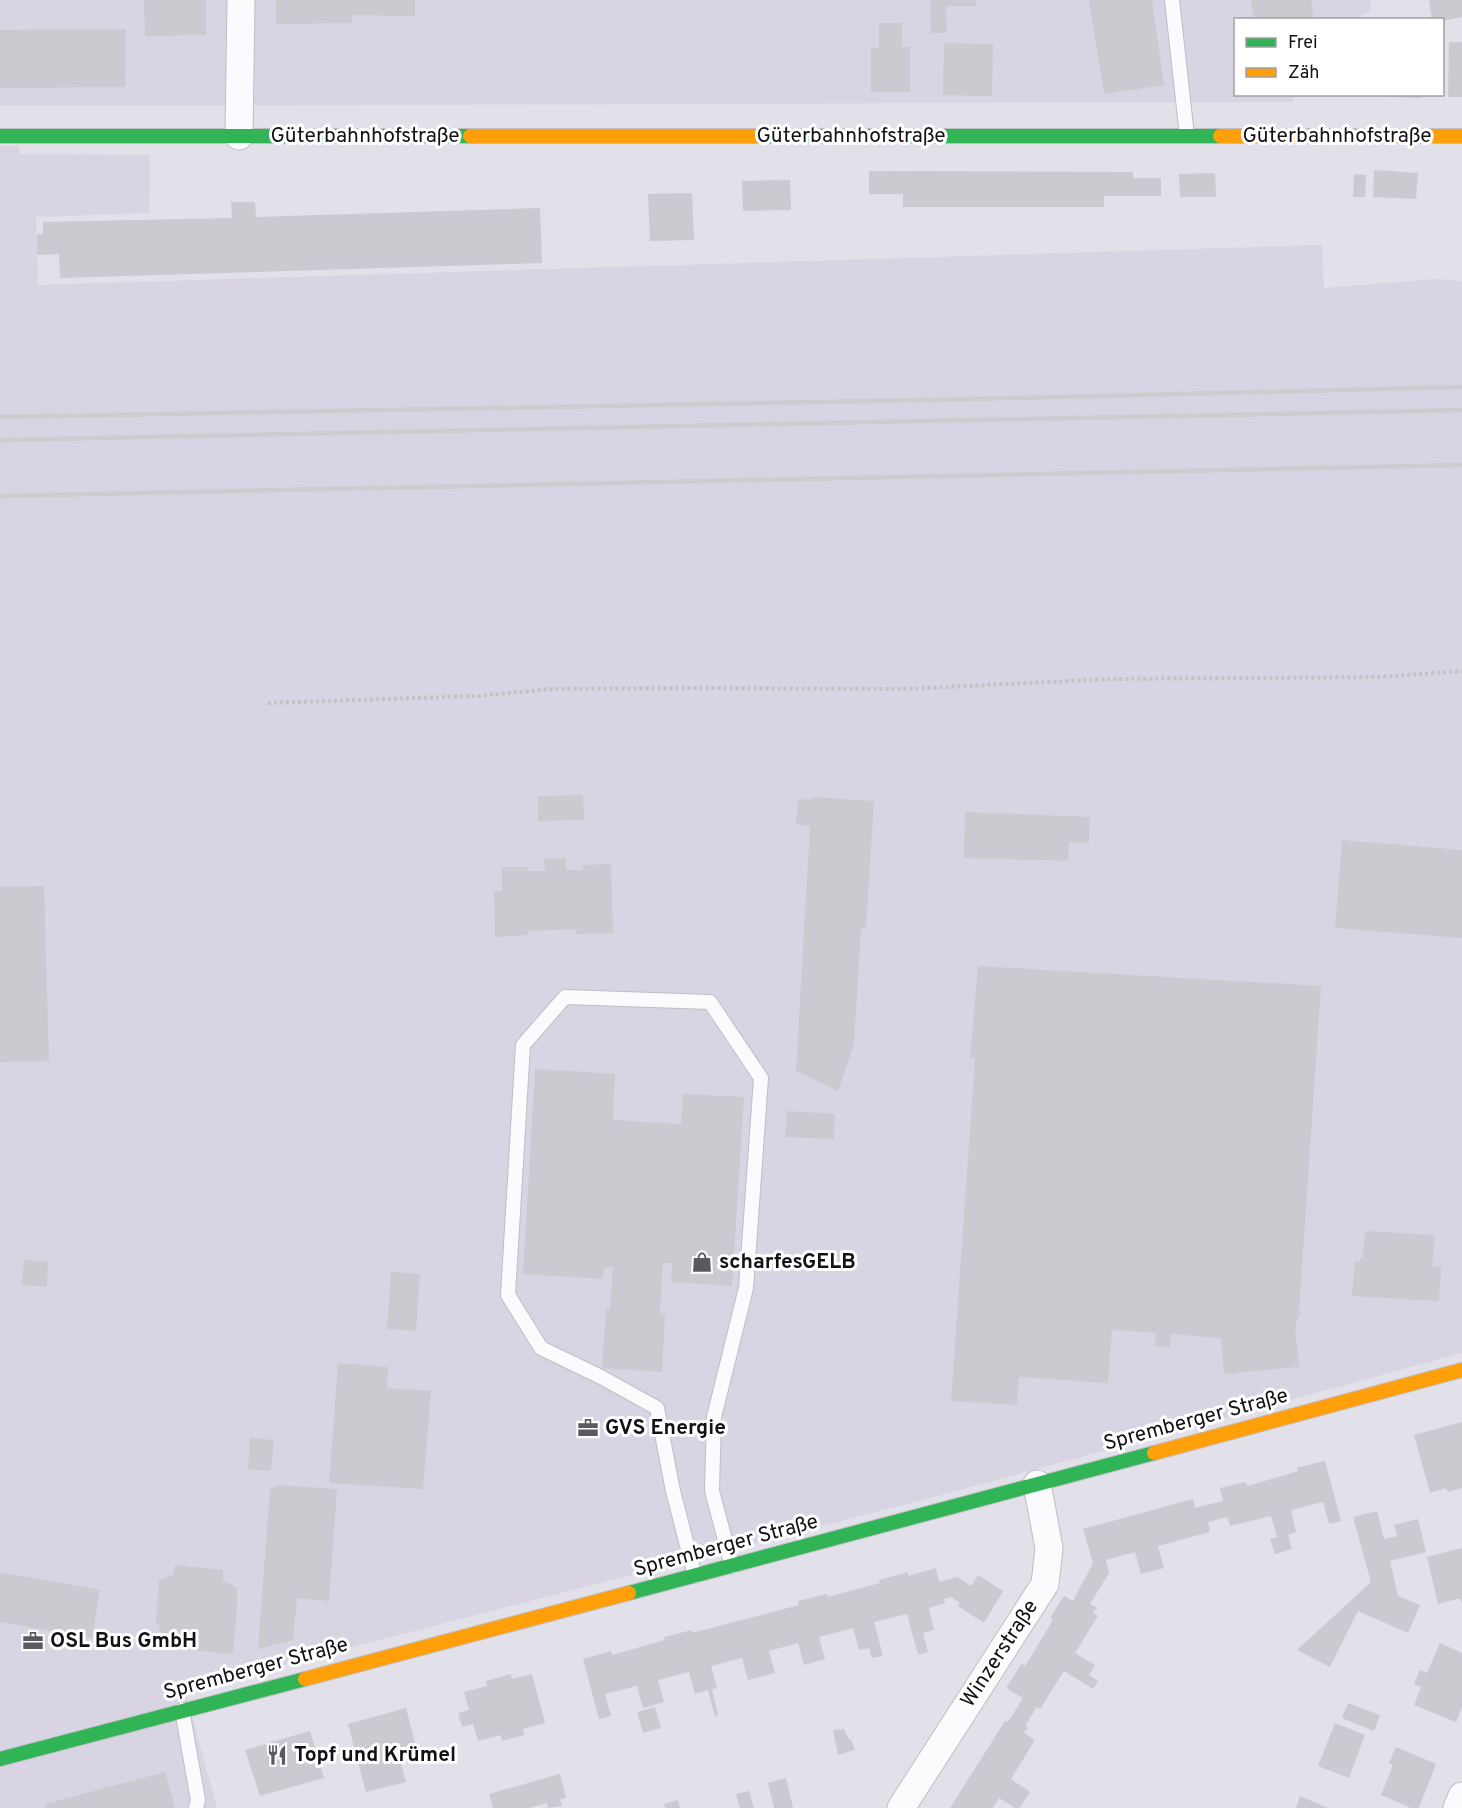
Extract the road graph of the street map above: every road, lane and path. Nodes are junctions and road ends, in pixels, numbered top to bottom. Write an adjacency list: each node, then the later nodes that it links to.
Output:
1 (241, 0): 4 (street, Güterbahnhofstraße)
2 (1172, 0): 5 (lane)
3 (0, 136): 4 (street, Güterbahnhofstraße)
4 (239, 136): 5 (street, Güterbahnhofstraße)
5 (1188, 136): 6 (street, Güterbahnhofstraße)
6 (1462, 136)
7 (1462, 671): 8 (path)
8 (268, 703)
9 (1462, 1370): 10 (street, Spremberger Straße)
10 (1037, 1484): 11 (street, Spremberger Straße); 17 (street, Winzerstraße)
11 (732, 1566): 12 (street, Spremberger Straße); 12 (lane)
12 (695, 1576): 13 (street, Spremberger Straße)
13 (182, 1710): 14 (street, Spremberger Straße); 16 (lane)
14 (0, 1759)
15 (1462, 1796): 18 (street)
16 (196, 1808)
17 (900, 1808)
18 (1457, 1808)

